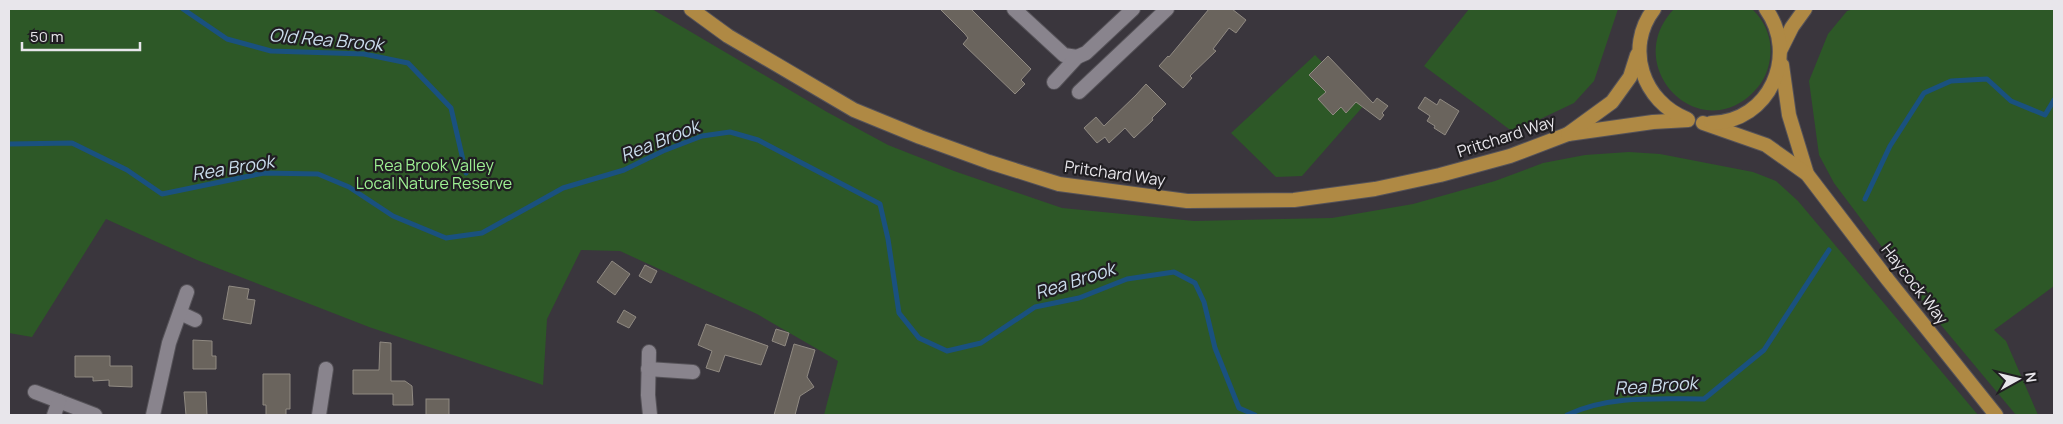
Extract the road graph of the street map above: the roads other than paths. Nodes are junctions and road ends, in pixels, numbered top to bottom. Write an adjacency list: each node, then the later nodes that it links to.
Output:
1 (691, 9): 17 (main road, Pritchard Way)
2 (1014, 9): 12 (street)
3 (1133, 9): 12 (street)
4 (1167, 9): 14 (street)
5 (1643, 9): 9 (main road)
6 (1654, 9): 9 (main road)
7 (1766, 9): 11 (main road, Haycock Way)
8 (1805, 9): 11 (main road)
9 (1642, 32): 10 (main road)
10 (1639, 49): 15 (main road); 17 (main road, Pritchard Way)
11 (1781, 53): 16 (main road); 18 (main road, Haycock Way)
12 (1077, 57): 13 (street)
13 (1054, 82)
14 (1078, 92)
15 (1688, 120): 16 (main road); 17 (main road, Pritchard Way)
16 (1703, 123): 18 (main road, Haycock Way)
17 (1568, 134)
18 (1807, 174): 33 (main road, Haycock Way)
19 (187, 292): 20 (street)
20 (180, 314): 21 (street); 31 (street)
21 (195, 320)
22 (648, 352): 24 (street)
23 (326, 369): 28 (street)
24 (648, 369): 25 (street); 32 (street)
25 (693, 372)
26 (35, 392): 27 (street)
27 (59, 401): 29 (street); 30 (street)
28 (323, 414)
29 (54, 415)
30 (95, 415)
31 (153, 415)
32 (650, 415)
33 (1996, 415)

